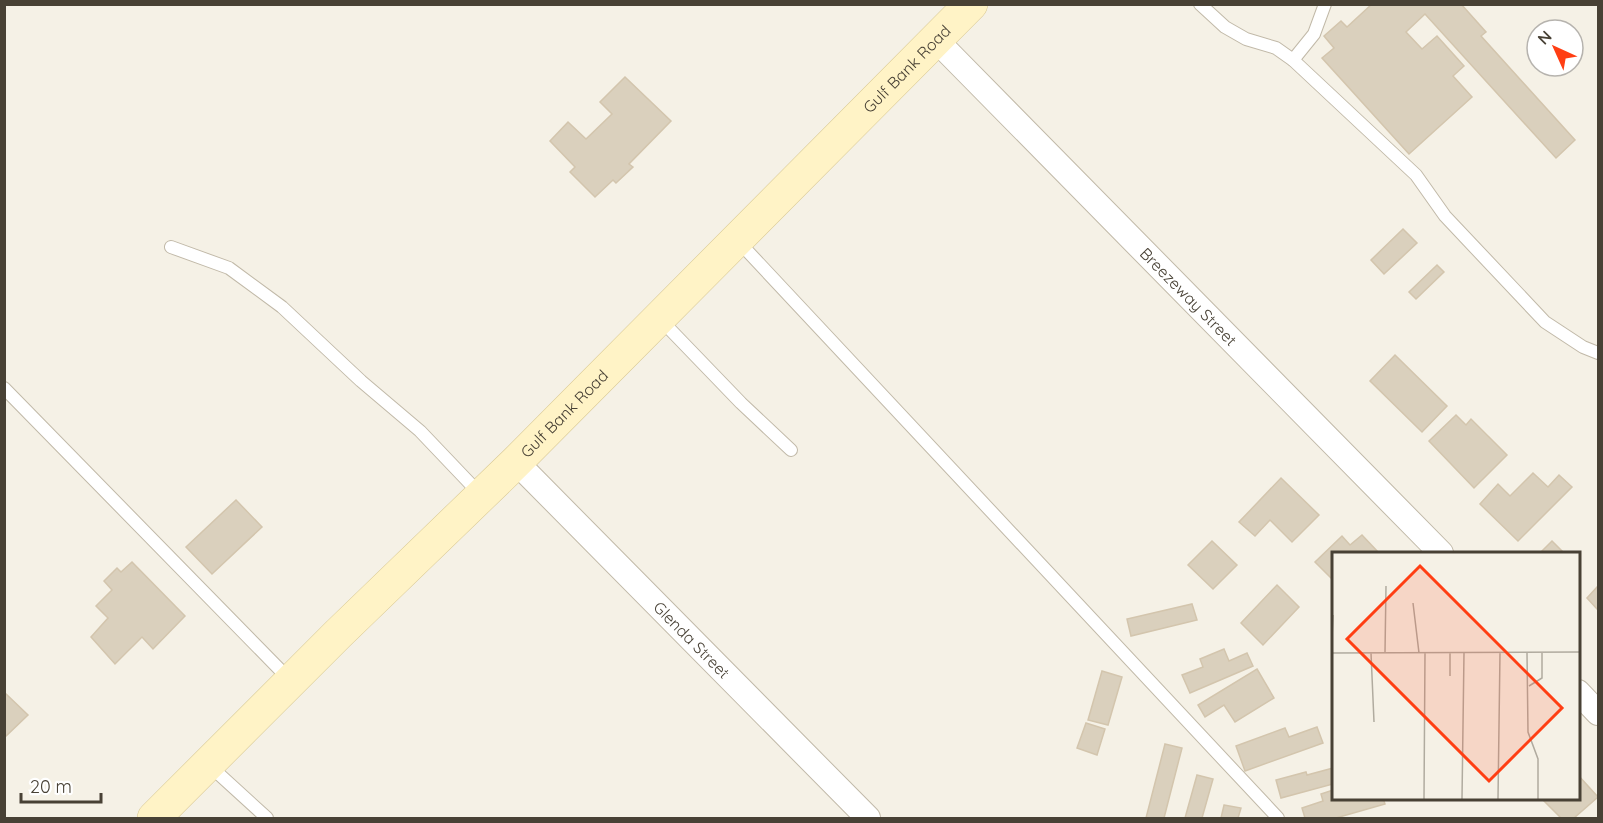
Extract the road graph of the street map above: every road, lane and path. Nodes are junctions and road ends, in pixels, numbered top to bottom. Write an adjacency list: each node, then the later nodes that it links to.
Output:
1 (971, 4): 4 (main road, Gulf Bank Road)
2 (1200, 4): 5 (lane)
3 (1325, 4): 5 (lane)
4 (936, 40): 6 (main road, Gulf Bank Road); 14 (street, Breezeway Street)
5 (1293, 60): 9 (lane)
6 (737, 240): 8 (main road, Gulf Bank Road); 22 (lane)
7 (171, 247): 13 (lane)
8 (659, 318): 11 (lane); 12 (main road, Gulf Bank Road)
9 (1599, 353)
10 (4, 388): 15 (lane)
11 (791, 450)
12 (516, 462): 13 (main road, Gulf Bank Road); 21 (street, Glenda Street)
13 (481, 495): 15 (main road, Gulf Bank Road)
14 (1440, 552)
15 (291, 681): 18 (main road, Gulf Bank Road)
16 (1579, 693): 17 (street)
17 (1599, 713)
18 (208, 764): 19 (main road, Gulf Bank Road); 20 (lane)
19 (154, 819)
20 (267, 819)
21 (868, 819)
22 (1278, 819)

